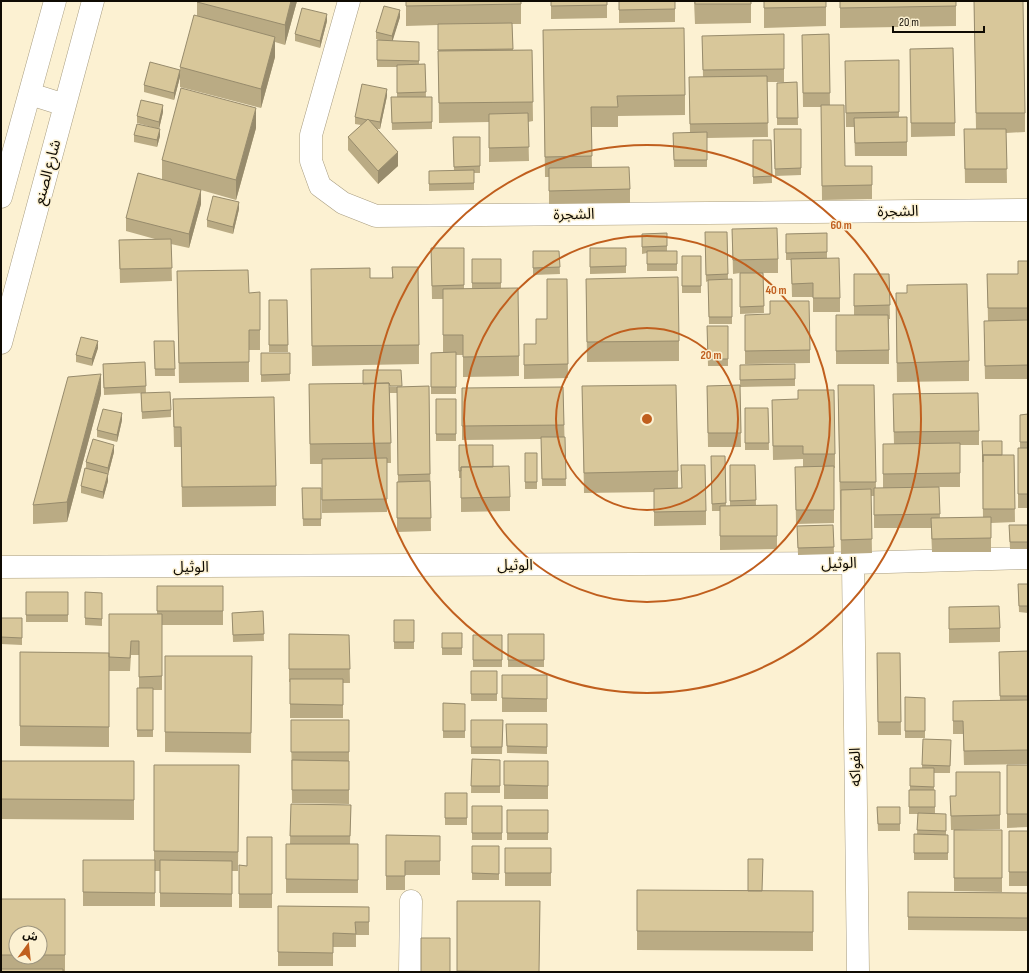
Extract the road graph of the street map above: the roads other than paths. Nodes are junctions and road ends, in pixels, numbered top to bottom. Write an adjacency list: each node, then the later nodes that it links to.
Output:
1 (55, 1): 4 (street)
2 (92, 1): 5 (street, شارع الصنع)
3 (349, 1): 7 (street, الشجرة)
4 (30, 94): 5 (street); 6 (street)
5 (65, 105): 8 (street, شارع الصنع)
6 (1, 197)
7 (1028, 210)
8 (1, 342)
9 (1028, 558): 10 (street, الوثيل)
10 (853, 563): 11 (street, الوثيل); 14 (street, الفواكه)
11 (1, 567)
12 (411, 901): 13 (street)
13 (410, 972)
14 (858, 972)

